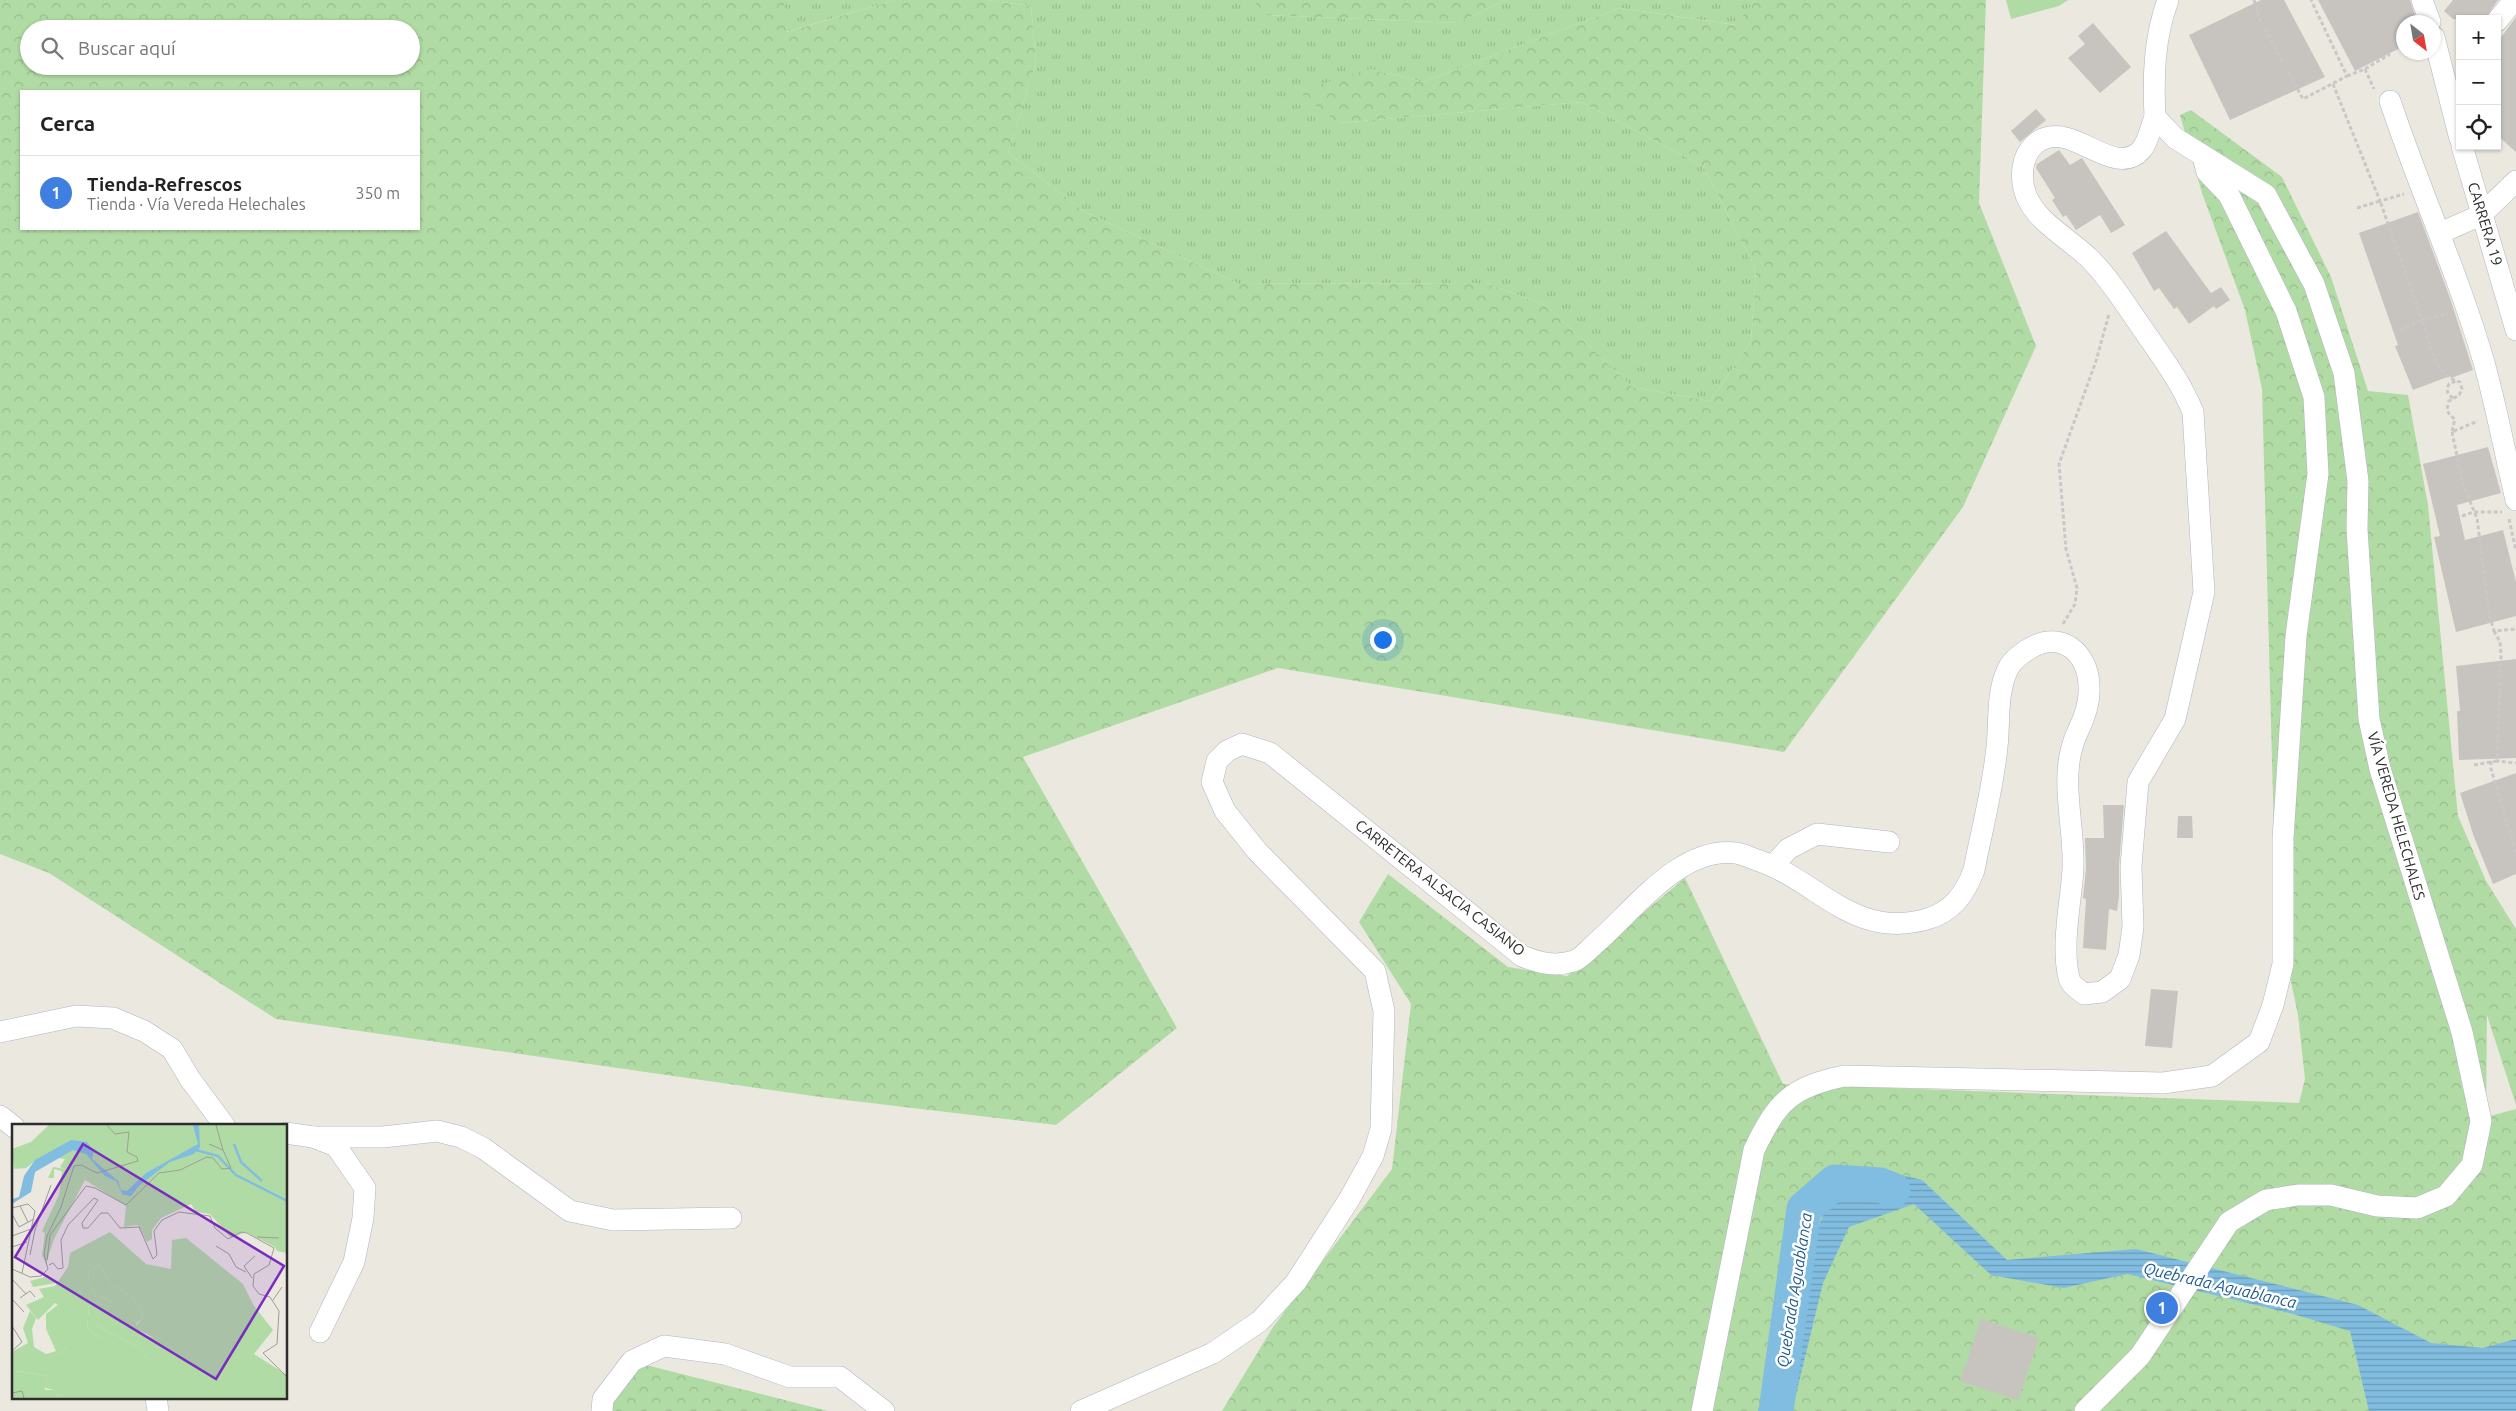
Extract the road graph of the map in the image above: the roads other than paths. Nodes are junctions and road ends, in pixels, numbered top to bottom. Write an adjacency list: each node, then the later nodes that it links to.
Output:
1 (2168, 0): 10 (street)
2 (2422, 0): 4 (street)
3 (2514, 0): 5 (street)
4 (2427, 15)
5 (2501, 16)
6 (2440, 60): 8 (street)
7 (2456, 74): 8 (street)
8 (2447, 86): 11 (street)
9 (2390, 101): 16 (street)
10 (2155, 117): 13 (street, VÍA VEREDA HELECHALES); 20 (street, CARRETERA ALSACIA CASIANO)
11 (2456, 123)
12 (2463, 150): 15 (street, CARRERA 19)
13 (2202, 155): 36 (street); 37 (street, VÍA VEREDA HELECHALES)
14 (2516, 181): 15 (street)
15 (2481, 215): 16 (street); 17 (street, CARRERA 19)
16 (2440, 233): 18 (street)
17 (2516, 330)
18 (2512, 506)
19 (1889, 842): 20 (street)
20 (1774, 866): 29 (street, CARRETERA ALSACIA CASIANO)
21 (0, 1032): 23 (street)
22 (0, 1116): 24 (street)
23 (226, 1124)
24 (12, 1125)
25 (288, 1133): 26 (street)
26 (313, 1137): 27 (street); 28 (street)
27 (731, 1218)
28 (320, 1332)
29 (1132, 1388): 34 (street, CARRETERA ALSACIA CASIANO); 35 (street)
30 (156, 1398): 31 (street)
31 (158, 1411)
32 (602, 1411): 33 (street)
33 (884, 1411)
34 (1081, 1411)
35 (1112, 1411)
36 (1702, 1411)
37 (2085, 1411)

